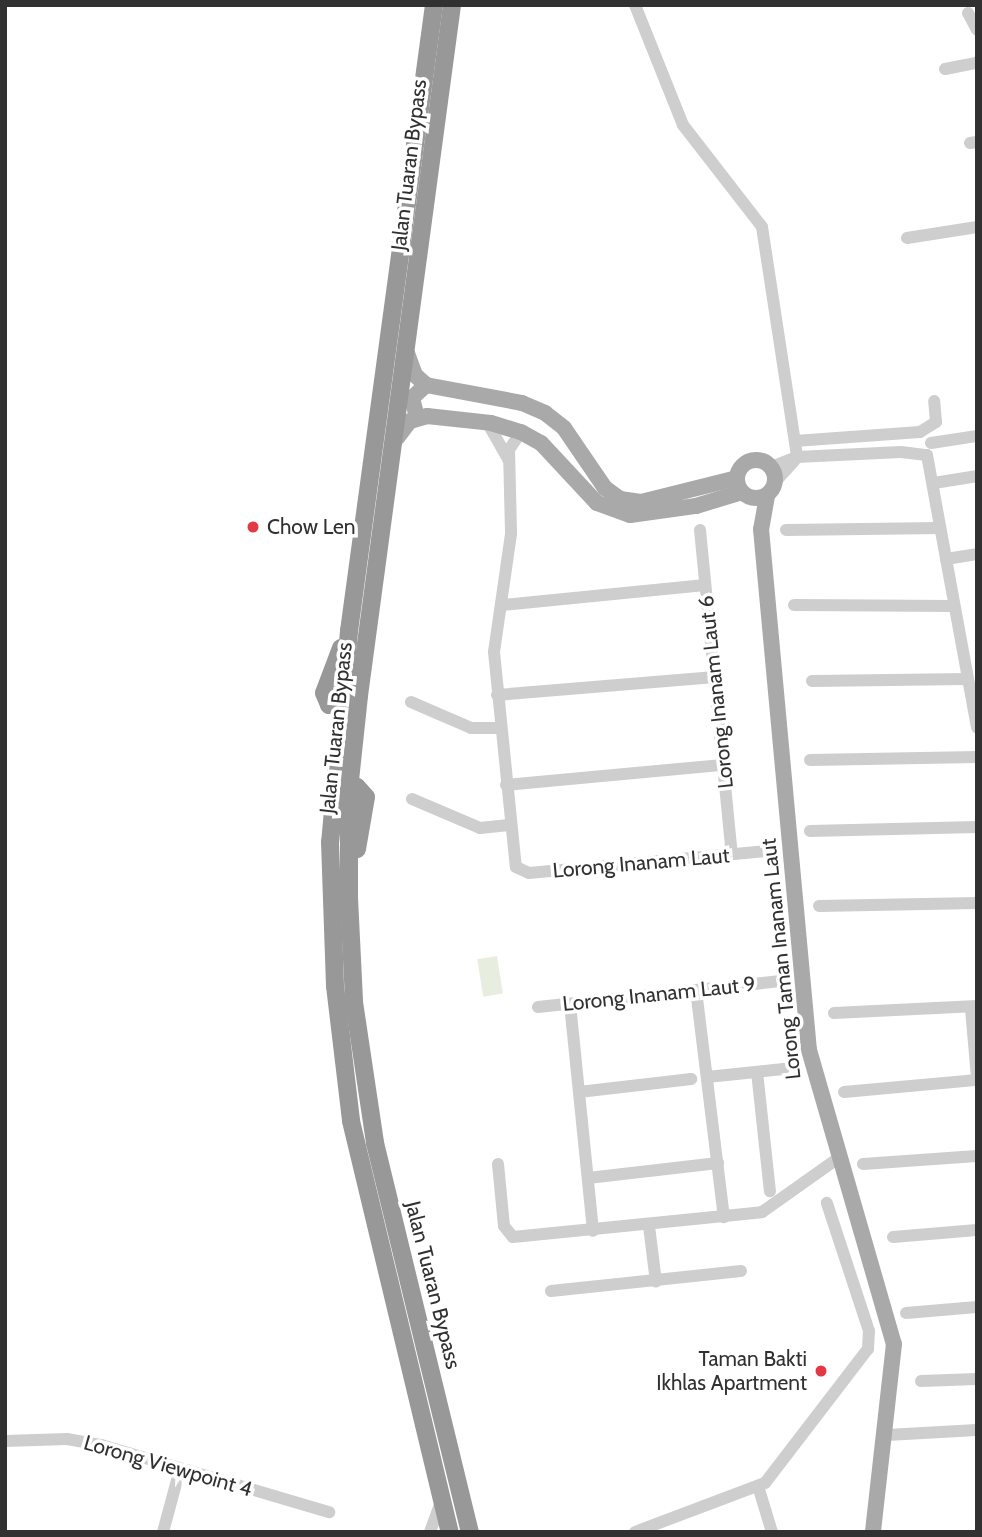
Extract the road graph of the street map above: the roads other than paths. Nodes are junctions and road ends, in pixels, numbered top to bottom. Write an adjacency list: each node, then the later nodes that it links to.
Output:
1 (434, 5): 39 (highway, Jalan Tuaran Bypass)
2 (452, 5): 8 (highway, Jalan Tuaran Bypass)
3 (635, 5): 16 (street)
4 (977, 63): 5 (street)
5 (945, 69)
6 (977, 227): 7 (street)
7 (907, 239)
8 (407, 353): 9 (main road); 15 (highway, Jalan Tuaran Bypass)
9 (426, 385): 11 (main road); 23 (main road)
10 (934, 401): 16 (street)
11 (418, 417): 12 (main road); 15 (main road)
12 (487, 422): 13 (main road); 19 (street)
13 (521, 432): 19 (street); 23 (main road)
14 (977, 436): 17 (street)
15 (397, 438): 37 (highway, Jalan Tuaran Bypass)
16 (795, 441): 18 (street)
17 (931, 443)
18 (797, 457): 20 (street); 22 (street)
19 (508, 459): 30 (street)
20 (773, 474): 23 (main road); 23 (main road)
21 (977, 476): 22 (street)
22 (934, 483): 24 (street)
23 (749, 491): 70 (main road, Lorong Taman Inanam Laut)
24 (940, 528): 26 (street); 28 (street)
25 (700, 530): 29 (street, Lorong Inanam Laut 6)
26 (786, 530)
27 (977, 554): 28 (street)
28 (946, 559): 32 (street)
29 (705, 585): 30 (street); 34 (street, Lorong Inanam Laut 6)
30 (502, 605): 36 (street)
31 (794, 605): 32 (street)
32 (954, 606): 33 (street)
33 (970, 673): 35 (street); 40 (street)
34 (715, 677): 36 (street); 44 (street, Lorong Inanam Laut 6)
35 (811, 681)
36 (497, 695): 41 (street)
37 (359, 696): 39 (highway); 46 (highway, Jalan Tuaran Bypass)
38 (411, 702): 41 (street)
39 (340, 706): 51 (highway, Jalan Tuaran Bypass)
40 (977, 727)
41 (499, 728): 45 (street)
42 (977, 757): 43 (street)
43 (810, 760)
44 (723, 765): 45 (street); 53 (street, Lorong Inanam Laut 6)
45 (506, 785): 48 (street)
46 (349, 789): 51 (highway, Jalan Tuaran Bypass); 99 (highway, Jalan Tuaran Bypass)
47 (412, 799): 48 (street)
48 (509, 825): 53 (street, Lorong Inanam Laut)
49 (977, 827): 50 (street)
50 (810, 831)
51 (330, 842): 94 (highway, Jalan Tuaran Bypass)
52 (768, 851): 53 (street, Lorong Inanam Laut)
53 (732, 855)
54 (977, 903): 55 (street)
55 (819, 906)
56 (781, 981): 57 (street, Lorong Inanam Laut 9)
57 (696, 990): 58 (street, Lorong Inanam Laut 9); 64 (street)
58 (570, 1004): 59 (street, Lorong Inanam Laut 9); 67 (street)
59 (538, 1007)
60 (974, 1007): 61 (street); 66 (street)
61 (834, 1013)
62 (784, 1069): 63 (street)
63 (757, 1072): 64 (street); 75 (street)
64 (707, 1077): 71 (street)
65 (691, 1079): 67 (street)
66 (977, 1079): 68 (street)
67 (579, 1092): 74 (street)
68 (844, 1092)
69 (977, 1156): 73 (street)
70 (837, 1159): 77 (street); 90 (main road, Lorong Taman Inanam Laut)
71 (718, 1163): 74 (street); 77 (street)
72 (498, 1164): 80 (street)
73 (863, 1164)
74 (588, 1178): 80 (street)
75 (769, 1191)
76 (827, 1203): 93 (street)
77 (724, 1217): 78 (street)
78 (649, 1226): 80 (street); 83 (street)
79 (977, 1230): 81 (street)
80 (593, 1231)
81 (892, 1237)
82 (741, 1271): 83 (street)
83 (656, 1282): 84 (street)
84 (551, 1291)
85 (977, 1307): 86 (street)
86 (905, 1313)
87 (977, 1379): 88 (street)
88 (921, 1381)
89 (977, 1430): 90 (street)
90 (887, 1436): 102 (main road, Lorong Taman Inanam Laut)
91 (5, 1441): 92 (street, Lorong Viewpoint 4)
92 (180, 1469): 95 (street, Lorong Viewpoint 4); 96 (street)
93 (758, 1486): 100 (street); 101 (street)
94 (443, 1499): 97 (street); 98 (highway, Jalan Tuaran Bypass)
95 (329, 1512)
96 (163, 1532)
97 (430, 1532)
98 (450, 1532)
99 (470, 1532)
100 (635, 1532)
101 (772, 1532)
102 (873, 1532)

